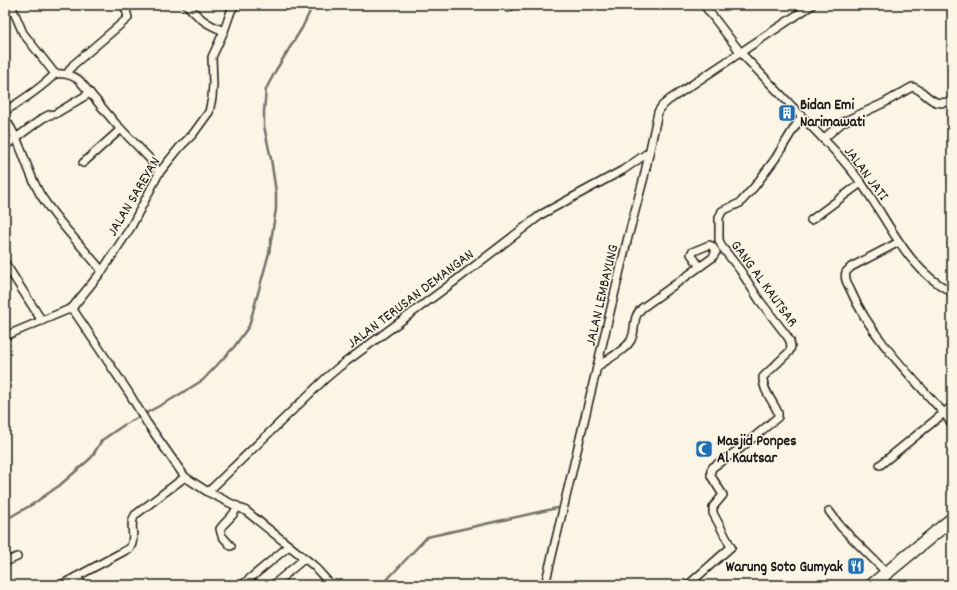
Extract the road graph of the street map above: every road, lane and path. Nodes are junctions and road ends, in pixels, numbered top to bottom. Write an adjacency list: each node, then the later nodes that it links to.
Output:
1 (11, 5): 9 (street)
2 (125, 5): 10 (street)
3 (187, 5): 7 (street)
4 (235, 5): 7 (street, JALAN SAREYAN)
5 (704, 5): 8 (street, JALAN JATI)
6 (812, 5): 8 (street, JALAN LEMBAYUNG)
7 (224, 31): 22 (street, JALAN SAREYAN)
8 (741, 53): 14 (street, JALAN JATI); 20 (street, JALAN LEMBAYUNG)
9 (55, 74): 10 (street); 13 (street)
10 (67, 74): 11 (street)
11 (90, 93): 16 (street); 17 (street)
12 (952, 104): 18 (street)
13 (5, 111)
14 (801, 116): 18 (street, JALAN JATI); 56 (street, GANG AL KAUTSAR)
15 (5, 119): 17 (street)
16 (121, 129): 21 (street); 22 (street)
17 (16, 138): 19 (street); 28 (street)
18 (823, 139): 23 (street, JALAN JATI)
19 (5, 146)
20 (649, 152): 33 (street, JALAN LEMBAYUNG); 39 (street, JALAN TERUSAN DEMANGAN)
21 (83, 163)
22 (159, 173): 28 (street, JALAN SAREYAN)
23 (861, 183): 24 (street); 25 (street, JALAN JATI)
24 (811, 220)
25 (899, 242): 29 (street, JALAN JATI); 35 (street)
26 (5, 263): 31 (street)
27 (700, 267): 33 (street)
28 (102, 272): 30 (street, JALAN SAREYAN)
29 (952, 292)
30 (72, 308): 31 (street, JALAN SAREYAN); 38 (street)
31 (42, 321): 32 (street, JALAN SAREYAN)
32 (5, 336)
33 (597, 367): 55 (street, JALAN LEMBAYUNG)
34 (952, 406): 35 (street)
35 (944, 413): 36 (street); 37 (street)
36 (952, 424)
37 (880, 465)
38 (185, 477): 39 (street); 49 (street)
39 (208, 492): 40 (street)
40 (237, 506): 43 (street); 44 (street)
41 (829, 511): 48 (street)
42 (952, 519): 48 (main road)
43 (231, 546)
44 (289, 546): 46 (street); 52 (street)
45 (17, 557): 47 (street)
46 (304, 559): 53 (street); 54 (street)
47 (5, 562)
48 (887, 573): 57 (main road)
49 (76, 577): 50 (street); 51 (street)
50 (61, 585)
51 (83, 585)
52 (242, 585)
53 (273, 585)
54 (331, 585)
55 (545, 585)
56 (688, 585)
57 (872, 585)

